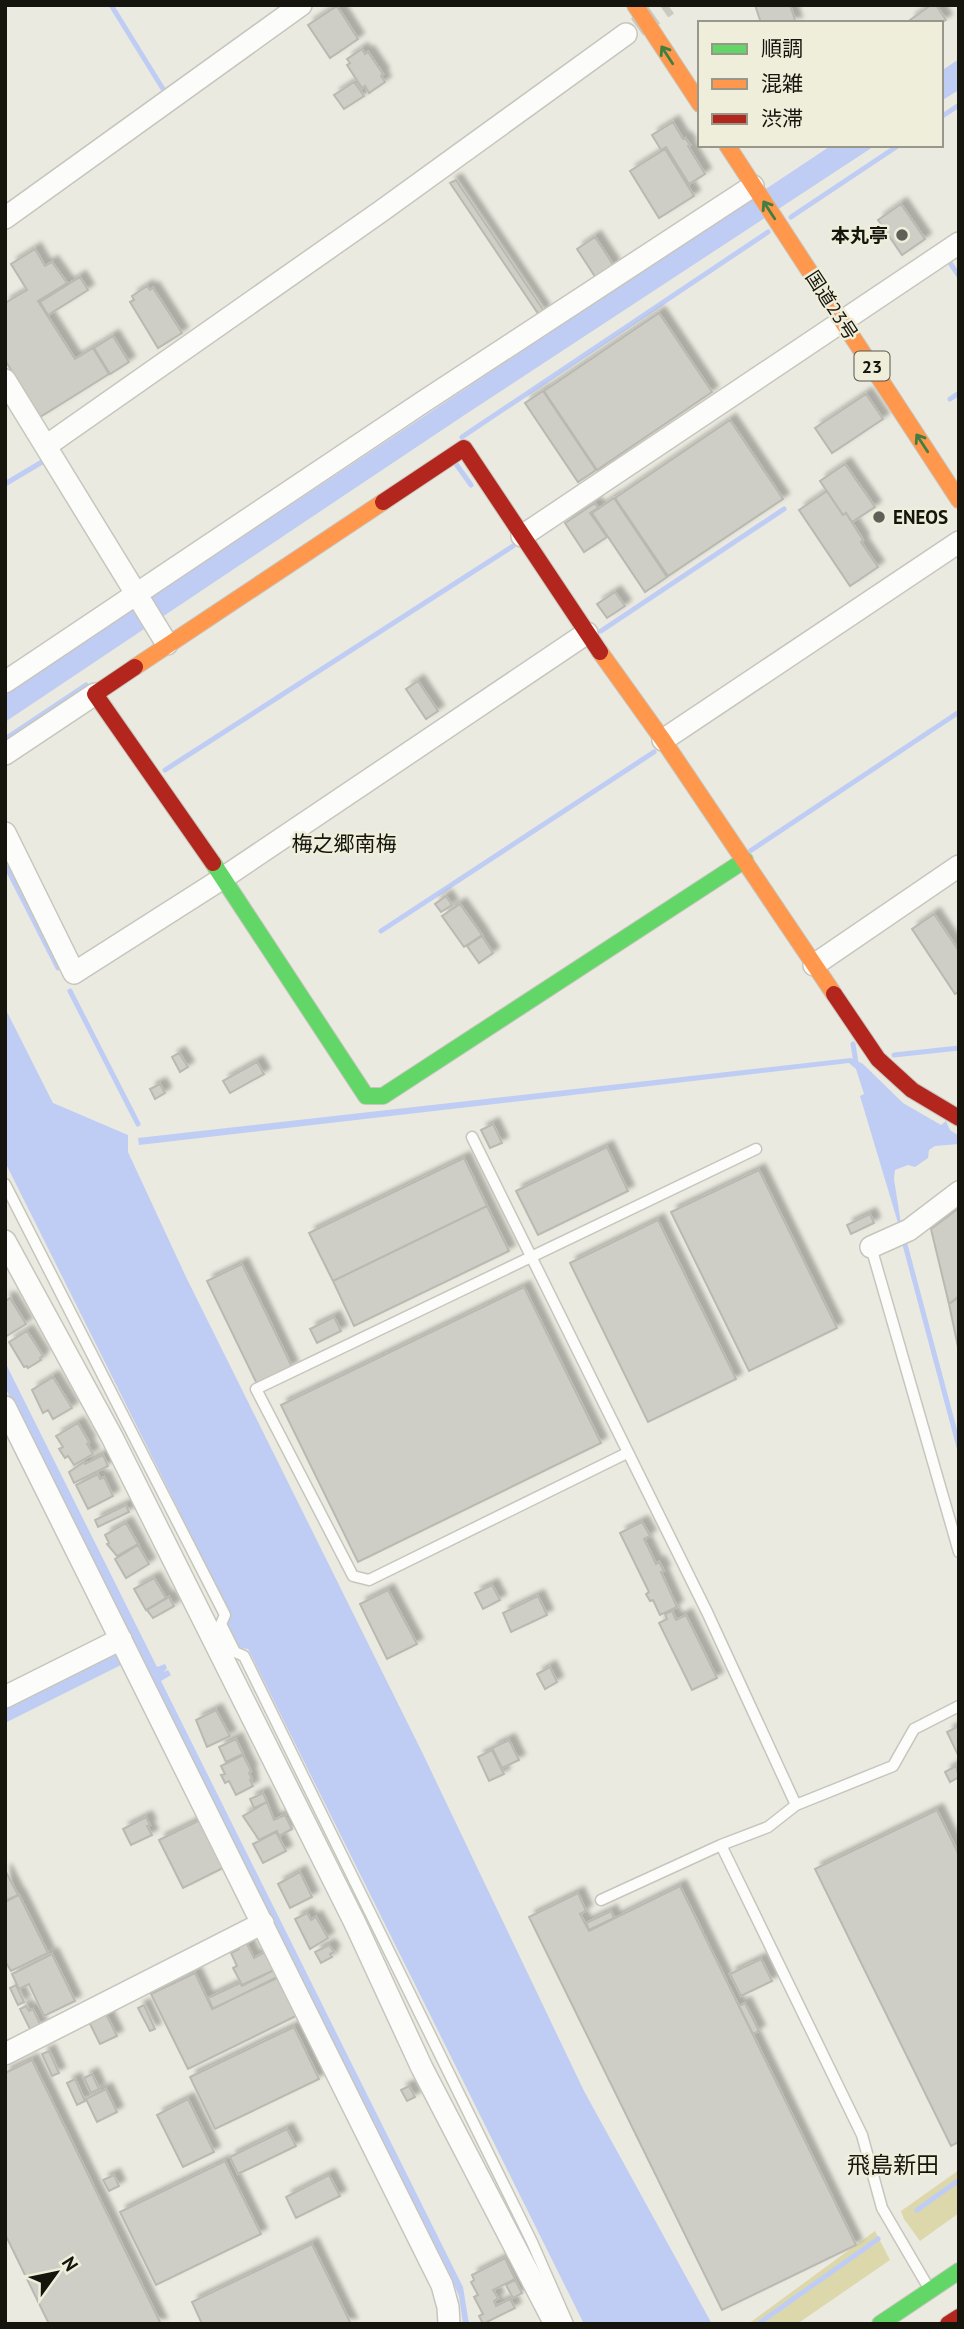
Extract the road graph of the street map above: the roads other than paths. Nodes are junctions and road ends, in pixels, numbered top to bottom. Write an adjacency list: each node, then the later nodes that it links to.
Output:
1 (301, 5): 7 (street)
2 (635, 5): 4 (main road, one-way to 2)
3 (626, 34): 11 (street)
4 (698, 101)
5 (728, 147): 6 (main road, 国道23号 / 23)
6 (754, 187): 9 (main road, 国道23号 / 23, one-way to 6); 15 (street)
7 (5, 218)
8 (959, 243): 9 (street)
9 (843, 321): 12 (main road, 国道23号 / 23, one-way to 9); 13 (street)
10 (5, 380): 11 (street)
11 (46, 446): 15 (street)
12 (959, 500)
13 (522, 536): 16 (main road); 17 (main road)
14 (959, 542): 20 (street)
15 (138, 597): 17 (street); 18 (street)
16 (587, 634): 20 (main road); 25 (street)
17 (162, 637): 19 (main road)
18 (5, 682)
19 (95, 694): 21 (street); 25 (main road)
20 (663, 740): 23 (main road)
21 (5, 754)
22 (5, 833): 25 (street)
23 (745, 860): 25 (main road); 26 (main road)
24 (959, 866): 26 (street)
25 (223, 878)
26 (814, 965): 27 (main road)
27 (952, 1113)
28 (472, 1138): 34 (lane)
29 (756, 1149): 34 (lane)
30 (5, 1184): 52 (lane)
31 (959, 1192): 33 (street)
32 (5, 1241): 51 (street)
33 (872, 1247): 37 (lane)
34 (531, 1257): 36 (lane); 36 (lane)
35 (5, 1407): 38 (street)
36 (627, 1453): 41 (lane)
37 (959, 1552)
38 (121, 1639): 39 (street); 44 (street)
39 (5, 1697)
40 (959, 1706): 41 (lane)
41 (796, 1805): 42 (lane)
42 (720, 1845): 43 (lane); 48 (lane)
43 (601, 1900)
44 (263, 1923): 45 (street); 50 (street)
45 (5, 2054)
46 (959, 2271): 48 (main road)
47 (959, 2287): 54 (main road)
48 (930, 2291): 53 (main road)
49 (959, 2317): 55 (main road)
50 (449, 2324)
51 (555, 2324)
52 (568, 2324)
53 (880, 2324)
54 (904, 2324)
55 (948, 2324)

